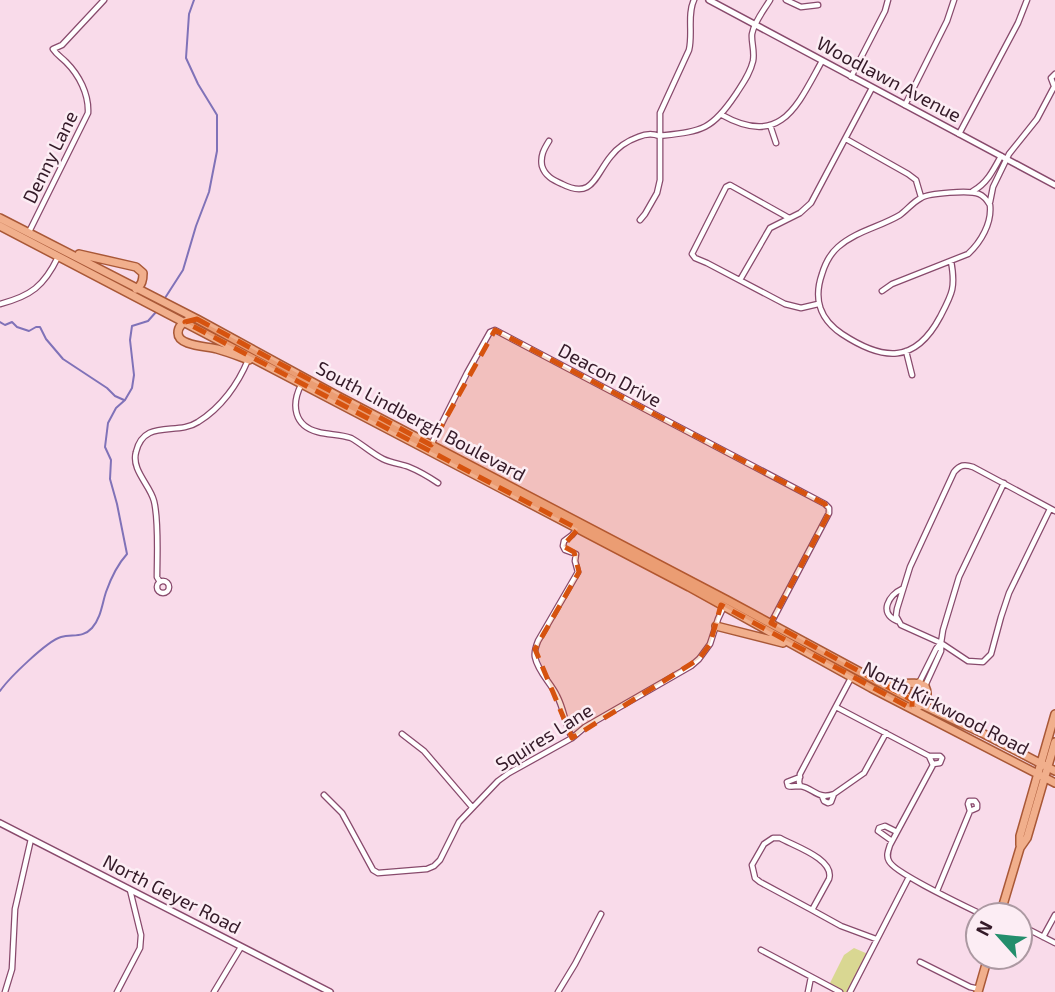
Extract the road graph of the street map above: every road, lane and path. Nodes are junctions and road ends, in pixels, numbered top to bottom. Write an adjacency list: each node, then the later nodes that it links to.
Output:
1 (104, 0): 35 (street, Denny Lane)
2 (694, 0): 20 (street)
3 (709, 0): 10 (street, Woodlawn Avenue)
4 (770, 0): 10 (street)
5 (786, 0): 9 (street)
6 (888, 0): 13 (street)
7 (954, 0): 16 (street)
8 (1027, 0): 19 (street)
9 (818, 5)
10 (756, 25): 11 (street, Woodlawn Avenue); 17 (street)
11 (822, 61): 13 (street, Woodlawn Avenue); 18 (street)
12 (1055, 74): 14 (street)
13 (851, 76): 15 (street, Woodlawn Avenue)
14 (1055, 85): 24 (street)
15 (872, 88): 16 (street, Woodlawn Avenue); 21 (street)
16 (905, 105): 19 (street, Woodlawn Avenue)
17 (722, 115): 18 (street); 20 (street)
18 (771, 125): 23 (street)
19 (959, 134): 24 (street, Woodlawn Avenue)
20 (659, 136): 22 (street); 33 (street)
21 (846, 139): 29 (street); 32 (street)
22 (549, 141)
23 (776, 143)
24 (1004, 158): 25 (street, Woodlawn Avenue); 26 (street); 27 (street)
25 (1055, 185)
26 (993, 187): 28 (street); 30 (street)
27 (972, 192): 28 (street); 29 (street)
28 (979, 194): 30 (street)
29 (921, 197): 44 (street)
30 (990, 205): 37 (street)
31 (0, 218): 35 (main road, South Lindbergh Boulevard)
32 (789, 218): 38 (street); 38 (street)
33 (640, 220)
34 (0, 226): 36 (main road, South Lindbergh Boulevard)
35 (29, 232): 36 (main road, South Lindbergh Boulevard)
36 (62, 253): 39 (main road, South Lindbergh Boulevard); 39 (main road); 40 (main road, South Lindbergh Boulevard); 43 (street)
37 (951, 261): 41 (street); 48 (street)
38 (740, 280): 44 (street)
39 (137, 288): 40 (main road); 42 (main road, South Lindbergh Boulevard)
40 (125, 291): 42 (main road, South Lindbergh Boulevard)
41 (882, 291)
42 (151, 300): 45 (main road, South Lindbergh Boulevard)
43 (0, 304)
44 (818, 304): 48 (street)
45 (170, 310): 46 (main road, South Lindbergh Boulevard); 47 (main road, South Lindbergh Boulevard)
46 (197, 319): 47 (main road); 53 (main road, South Lindbergh Boulevard)
47 (185, 322): 49 (main road); 50 (main road, South Lindbergh Boulevard)
48 (906, 351): 51 (street)
49 (248, 360): 50 (main road); 58 (street)
50 (260, 362): 52 (main road, South Lindbergh Boulevard)
51 (912, 375)
52 (302, 384): 54 (street); 57 (main road, South Lindbergh Boulevard)
53 (431, 445): 60 (main road, South Lindbergh Boulevard); 62 (street, Deacon Drive)
54 (438, 483)
55 (1004, 483): 56 (street); 59 (street); 64 (street)
56 (1053, 510): 64 (street)
57 (577, 528): 60 (main road, South Lindbergh Boulevard); 76 (street)
58 (160, 582)
59 (903, 589): 61 (street); 61 (street)
60 (726, 603): 62 (main road, South Lindbergh Boulevard); 63 (street, Squires Lane); 65 (main road, South Lindbergh Boulevard)
61 (897, 621): 64 (street)
62 (771, 624): 66 (main road, South Lindbergh Boulevard)
63 (716, 626): 65 (main road); 76 (street, Squires Lane)
64 (941, 643): 69 (street)
65 (800, 649): 66 (main road, South Lindbergh Boulevard)
66 (825, 658): 67 (main road, North Kirkwood Road); 68 (main road, North Kirkwood Road)
67 (852, 677): 70 (main road, North Kirkwood Road); 72 (street)
68 (875, 681): 69 (main road); 70 (main road, North Kirkwood Road)
69 (922, 685): 70 (main road); 71 (main road)
70 (912, 705): 71 (main road, North Kirkwood Road); 81 (main road, North Kirkwood Road)
71 (922, 705): 80 (main road, North Kirkwood Road)
72 (836, 707): 74 (street); 82 (street)
73 (1055, 714): 80 (main road)
74 (886, 733): 78 (street); 84 (street)
75 (402, 734): 86 (street)
76 (572, 738): 86 (street, Squires Lane)
77 (1055, 742): 80 (main road)
78 (929, 756): 79 (street); 79 (street)
79 (933, 764): 89 (street)
80 (1048, 767): 81 (main road)
81 (1041, 775): 83 (main road, North Kirkwood Road); 95 (main road)
82 (800, 777): 84 (street); 84 (street)
83 (1055, 783)
84 (800, 786)
85 (324, 795): 86 (street, Squires Lane)
86 (472, 807)
87 (970, 811): 94 (street)
88 (0, 822): 90 (street, North Geyer Road)
89 (897, 832): 91 (street); 91 (street)
90 (31, 839): 93 (street, North Geyer Road); 110 (street)
91 (892, 841): 92 (street)
92 (909, 877): 94 (street); 102 (street)
93 (130, 890): 104 (street, North Geyer Road); 111 (street)
94 (937, 891): 96 (street)
95 (1005, 901)
96 (964, 905)
97 (812, 910): 97 (street); 102 (street)
98 (601, 914): 114 (street)
99 (1055, 915): 101 (street)
100 (1034, 932): 101 (street)
101 (1043, 937): 103 (street)
102 (876, 939): 117 (street)
103 (1055, 943)
104 (242, 947): 112 (street); 113 (street, North Geyer Road)
105 (761, 950): 108 (street)
106 (920, 962): 109 (street)
107 (984, 971): 109 (main road)
108 (811, 977): 115 (street); 116 (street)
109 (978, 991)
110 (5, 992)
111 (117, 992)
112 (214, 992)
113 (330, 992)
114 (558, 992)
115 (808, 992)
116 (840, 992)
117 (850, 992)

